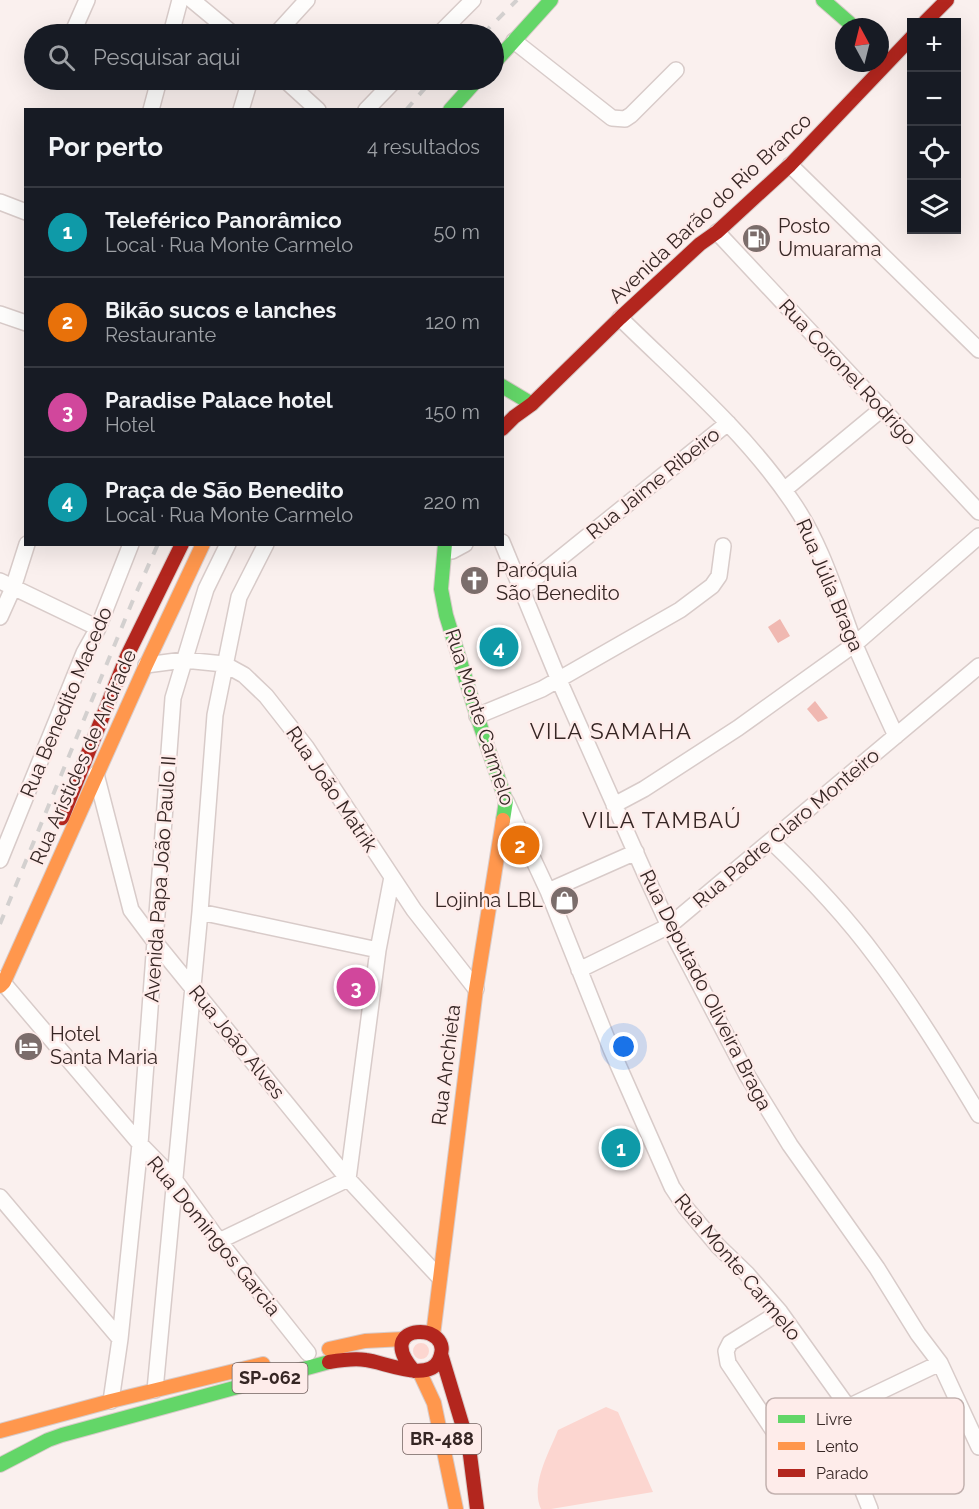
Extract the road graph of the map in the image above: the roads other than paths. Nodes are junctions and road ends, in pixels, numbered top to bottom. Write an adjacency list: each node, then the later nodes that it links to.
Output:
1 (87, 0): 11 (street)
2 (180, 0): 12 (street)
3 (192, 0): 13 (street)
4 (307, 0): 14 (street)
5 (473, 0): 15 (street)
6 (551, 0): 17 (main road)
7 (823, 0): 9 (main road)
8 (946, 0): 10 (main road)
9 (844, 18)
10 (929, 18)
11 (76, 24)
12 (174, 24)
13 (221, 24)
14 (285, 24)
15 (449, 24)
16 (907, 40): 18 (main road, Avenida Barão do Rio Branco)
17 (514, 41): 19 (main road); 20 (street)
18 (889, 51)
19 (504, 52)
20 (676, 70)
21 (870, 72): 32 (main road, Avenida Barão do Rio Branco)
22 (156, 90): 27 (street)
23 (247, 90): 28 (street)
24 (296, 90): 29 (street)
25 (385, 90): 30 (street)
26 (468, 90): 31 (main road)
27 (152, 108)
28 (242, 108)
29 (316, 108)
30 (368, 108)
31 (452, 108)
32 (790, 165): 35 (main road, Avenida Barão do Rio Branco); 39 (street)
33 (0, 202): 34 (street)
34 (24, 211)
35 (717, 232): 37 (main road, Avenida Barão do Rio Branco); 43 (street, Rua Coronel Rodrigo)
36 (0, 314): 38 (street)
37 (620, 318): 42 (main road, Avenida Barão do Rio Branco); 45 (street, Rua Júlia Braga)
38 (24, 322)
39 (979, 350)
40 (504, 387): 42 (main road)
41 (504, 388): 44 (main road)
42 (532, 404): 44 (main road)
43 (883, 408): 47 (street); 48 (street, Rua Coronel Rodrigo)
44 (514, 417): 46 (main road)
45 (728, 423): 47 (street, Rua Júlia Braga); 60 (street, Rua Jaime Ribeiro)
46 (504, 427)
47 (784, 490): 63 (street, Rua Júlia Braga)
48 (979, 512)
49 (979, 536): 63 (street)
50 (26, 546): 59 (street)
51 (130, 546): 62 (street, Rua Benedito Macedo)
52 (181, 546): 84 (main road, Rua Aristides de Andrade)
53 (202, 546): 66 (main road, Rua Aristides de Andrade)
54 (227, 546): 64 (street, Avenida Papa João Paulo II)
55 (265, 546): 65 (street, Avenida Papa João Paulo II)
56 (454, 546): 69 (main road, Rua Monte Carmelo)
57 (504, 546): 60 (street, Rua Deputado Oliveira Braga)
58 (723, 546): 68 (street)
59 (7, 585): 61 (street); 62 (street)
60 (522, 587): 68 (street, Rua Deputado Oliveira Braga)
61 (0, 617)
62 (98, 628): 75 (street, Rua Benedito Macedo)
63 (855, 644): 70 (street, Rua Júlia Braga); 73 (street)
64 (184, 660): 65 (street, Rua João Matrik); 66 (street, Rua João Matrik); 81 (street, Avenida Papa João Paulo II)
65 (224, 664): 77 (street, Rua João Matrik); 79 (street, Avenida Papa João Paulo II)
66 (146, 665): 71 (main road, Rua Aristides de Andrade)
67 (979, 666): 70 (street, Rua Padre Claro Monteiro)
68 (558, 678): 69 (street); 73 (street, Rua Deputado Oliveira Braga)
69 (477, 716): 72 (main road, Rua Monte Carmelo)
70 (896, 736): 74 (street, Rua Padre Claro Monteiro)
71 (96, 774): 81 (street, Rua João Alves); 84 (main road, Rua Aristides de Andrade)
72 (506, 801): 78 (street, Rua Monte Carmelo); 86 (main road, Rua Anchieta)
73 (614, 805): 76 (street, Rua Deputado Oliveira Braga)
74 (771, 841): 80 (street, Rua Padre Claro Monteiro); 87 (street)
75 (2, 852)
76 (636, 852): 78 (street); 80 (street, Rua Deputado Oliveira Braga)
77 (392, 877): 82 (street); 86 (street, Rua João Matrik)
78 (548, 891): 83 (street, Rua Monte Carmelo)
79 (200, 912): 82 (street); 85 (street, Avenida Papa João Paulo II)
80 (669, 926): 83 (street, Rua Padre Claro Monteiro); 102 (street, Rua Deputado Oliveira Braga)
81 (155, 942): 85 (street, Rua João Alves); 88 (street, Avenida Papa João Paulo II)
82 (378, 950): 90 (street)
83 (579, 970): 94 (street, Rua Monte Carmelo)
84 (1, 979): 88 (street, Rua Domingos Garcia)
85 (193, 987): 89 (street, Avenida Papa João Paulo II); 90 (street, Rua João Alves)
86 (476, 989): 93 (main road, Rua Anchieta)
87 (979, 1115)
88 (140, 1144): 89 (street, Rua Domingos Garcia); 96 (street, Avenida Papa João Paulo II)
89 (174, 1179): 92 (street, Rua Domingos Garcia); 104 (street, Avenida Papa João Paulo II)
90 (348, 1179): 92 (street); 93 (street, Rua João Alves)
91 (0, 1197): 96 (street)
92 (219, 1241): 98 (street, Rua Domingos Garcia)
93 (439, 1277): 95 (main road, Rua Anchieta)
94 (780, 1312): 105 (street, Rua Monte Carmelo); 112 (street)
95 (433, 1335): 97 (main road, SP-062); 99 (main road)
96 (120, 1339): 108 (street, Avenida Papa João Paulo II)
97 (404, 1339): 98 (main road, SP-062); 103 (main road)
98 (302, 1354)
99 (441, 1354): 103 (main road); 120 (main road)
100 (276, 1360): 104 (main road, SP-062)
101 (331, 1362): 103 (main road, SP-062); 109 (main road, SP-062); 113 (main road)
102 (940, 1363): 106 (street); 107 (street, Rua Deputado Oliveira Braga)
103 (417, 1372): 113 (main road, BR-488)
104 (160, 1389): 108 (main road, SP-062); 109 (main road)
105 (842, 1398)
106 (867, 1398)
107 (958, 1398)
108 (111, 1401): 115 (main road, SP-062)
109 (169, 1406): 117 (main road, SP-062)
110 (964, 1410): 114 (street)
111 (964, 1411): 116 (street)
112 (766, 1419)
113 (438, 1421): 119 (main road, BR-488)
114 (979, 1426)
115 (0, 1431)
116 (979, 1447)
117 (0, 1465)
118 (864, 1494): 121 (street)
119 (456, 1509)
120 (477, 1509)
121 (870, 1509)

